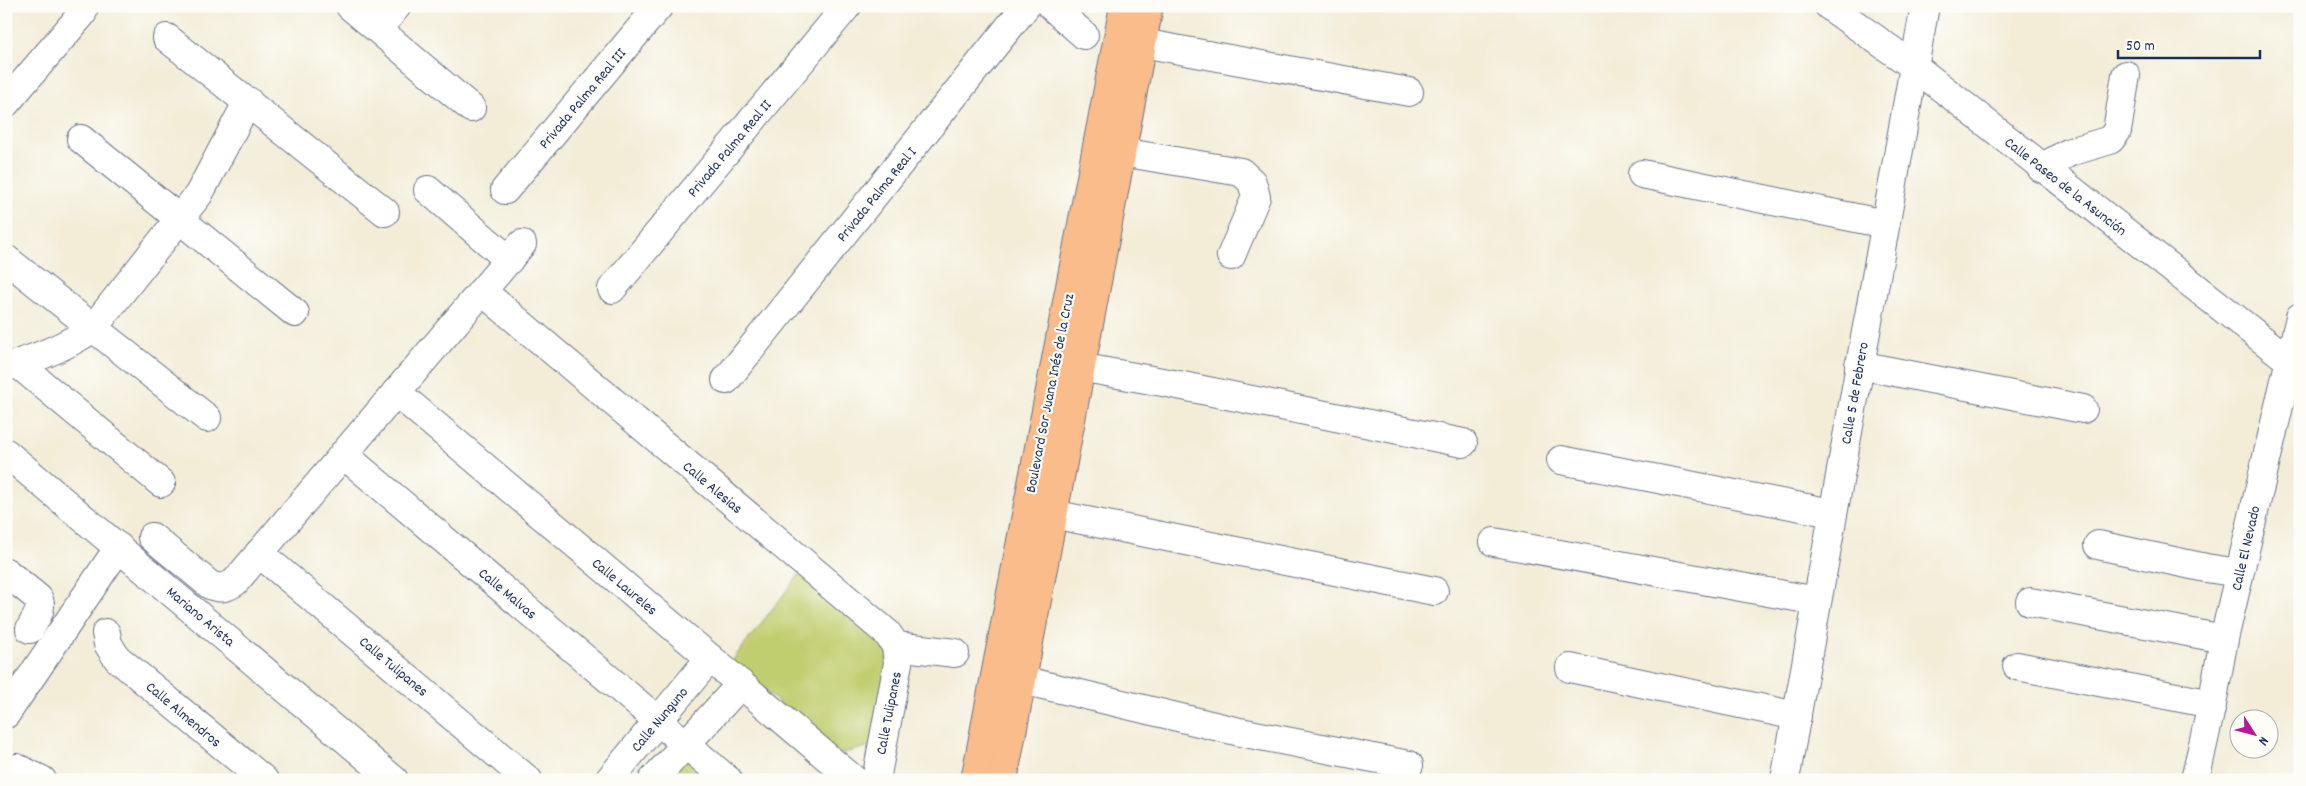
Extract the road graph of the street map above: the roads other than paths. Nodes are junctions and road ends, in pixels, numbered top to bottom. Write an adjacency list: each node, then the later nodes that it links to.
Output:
1 (84, 6): 20 (street)
2 (350, 6): 12 (street)
3 (397, 6): 12 (street)
4 (659, 6): 27 (street, Privada Palma Real III)
5 (847, 6): 33 (street, Privada Palma Real II)
6 (1026, 6): 42 (street, Privada Palma Real I)
7 (1051, 6): 13 (street)
8 (1124, 6): 86 (main road, Boulevard Sor Juana Inés de la Cruz)
9 (1149, 6): 15 (main road, Boulevard Sor Juana Inés de la Cruz)
10 (1829, 6): 16 (street, Calle Paseo de la Asunción)
11 (1925, 6): 16 (street, Calle 5 de Febrero)
12 (378, 29): 21 (street)
13 (1084, 35)
14 (168, 38): 19 (street)
15 (1142, 42): 18 (street); 23 (main road, Boulevard Sor Juana Inés de la Cruz)
16 (1915, 67): 24 (street, Calle Paseo de la Asunción); 30 (street, Calle 5 de Febrero)
17 (2126, 75): 24 (street)
18 (1409, 92)
19 (248, 102): 28 (street); 29 (street)
20 (6, 103)
21 (471, 108)
22 (81, 139): 29 (street)
23 (1121, 152): 31 (street); 40 (main road, Boulevard Sor Juana Inés de la Cruz)
24 (2041, 168): 39 (street, Calle Paseo de la Asunción)
25 (1642, 174): 30 (street)
26 (428, 190): 34 (street)
27 (505, 190)
28 (385, 212)
29 (180, 220): 35 (street); 37 (street)
30 (1885, 224): 38 (street, Calle 5 de Febrero)
31 (1231, 256)
32 (6, 259): 37 (street)
33 (612, 289)
34 (482, 291): 43 (street); 66 (street, Calle Alesias)
35 (295, 313)
36 (2300, 316): 39 (street, Calle El Nevado)
37 (93, 328): 41 (street); 45 (street)
38 (1859, 365): 44 (street); 51 (street, Calle 5 de Febrero)
39 (2294, 365): 59 (street, Calle El Nevado)
40 (1079, 367): 46 (street); 52 (main road, Boulevard Sor Juana Inés de la Cruz)
41 (18, 368): 50 (street)
42 (726, 380)
43 (396, 392): 48 (street); 68 (street, Calle Laureles)
44 (2083, 409)
45 (207, 418)
46 (1463, 443)
47 (6, 453): 56 (street, Mariano Arista)
48 (343, 454): 57 (street); 76 (street, Calle Malvas)
49 (1561, 460): 51 (street)
50 (161, 483)
51 (1832, 513): 61 (street, Calle 5 de Febrero)
52 (1052, 514): 60 (street); 71 (main road, Boulevard Sor Juana Inés de la Cruz)
53 (152, 537): 57 (street)
54 (1494, 542): 61 (street)
55 (2098, 545): 59 (street)
56 (119, 547): 74 (street); 79 (street, Mariano Arista)
57 (259, 553): 80 (street, Calle Tulipanes)
58 (6, 572): 63 (street)
59 (2240, 573): 65 (street, Calle El Nevado)
60 (1434, 591)
61 (1818, 601): 75 (street, Calle 5 de Febrero)
62 (2030, 602): 65 (street)
63 (30, 629)
64 (107, 639): 78 (street, Calle Almendros)
65 (2224, 639): 73 (street, Calle El Nevado)
66 (896, 646): 67 (street); 85 (street, Calle Tulipanes)
67 (955, 653)
68 (710, 658): 72 (street, Calle Laureles); 76 (street, Calle Nunguno)
69 (2017, 666): 73 (street)
70 (1570, 668): 75 (street)
71 (1022, 680): 77 (street); 87 (main road, Boulevard Sor Juana Inés de la Cruz)
72 (741, 684): 76 (street, Calle Nunguno); 84 (street, Calle Laureles)
73 (2212, 704): 89 (street, Calle El Nevado)
74 (6, 714)
75 (1797, 716): 88 (street, Calle 5 de Febrero)
76 (672, 732): 81 (street, Calle Nunguno); 82 (street, Calle Nunguno); 83 (street)
77 (1409, 765)
78 (264, 780)
79 (394, 780)
80 (528, 780)
81 (609, 780)
82 (653, 780)
83 (728, 780)
84 (854, 780)
85 (876, 780)
86 (975, 780)
87 (1002, 780)
88 (1785, 780)
89 (2195, 780)

